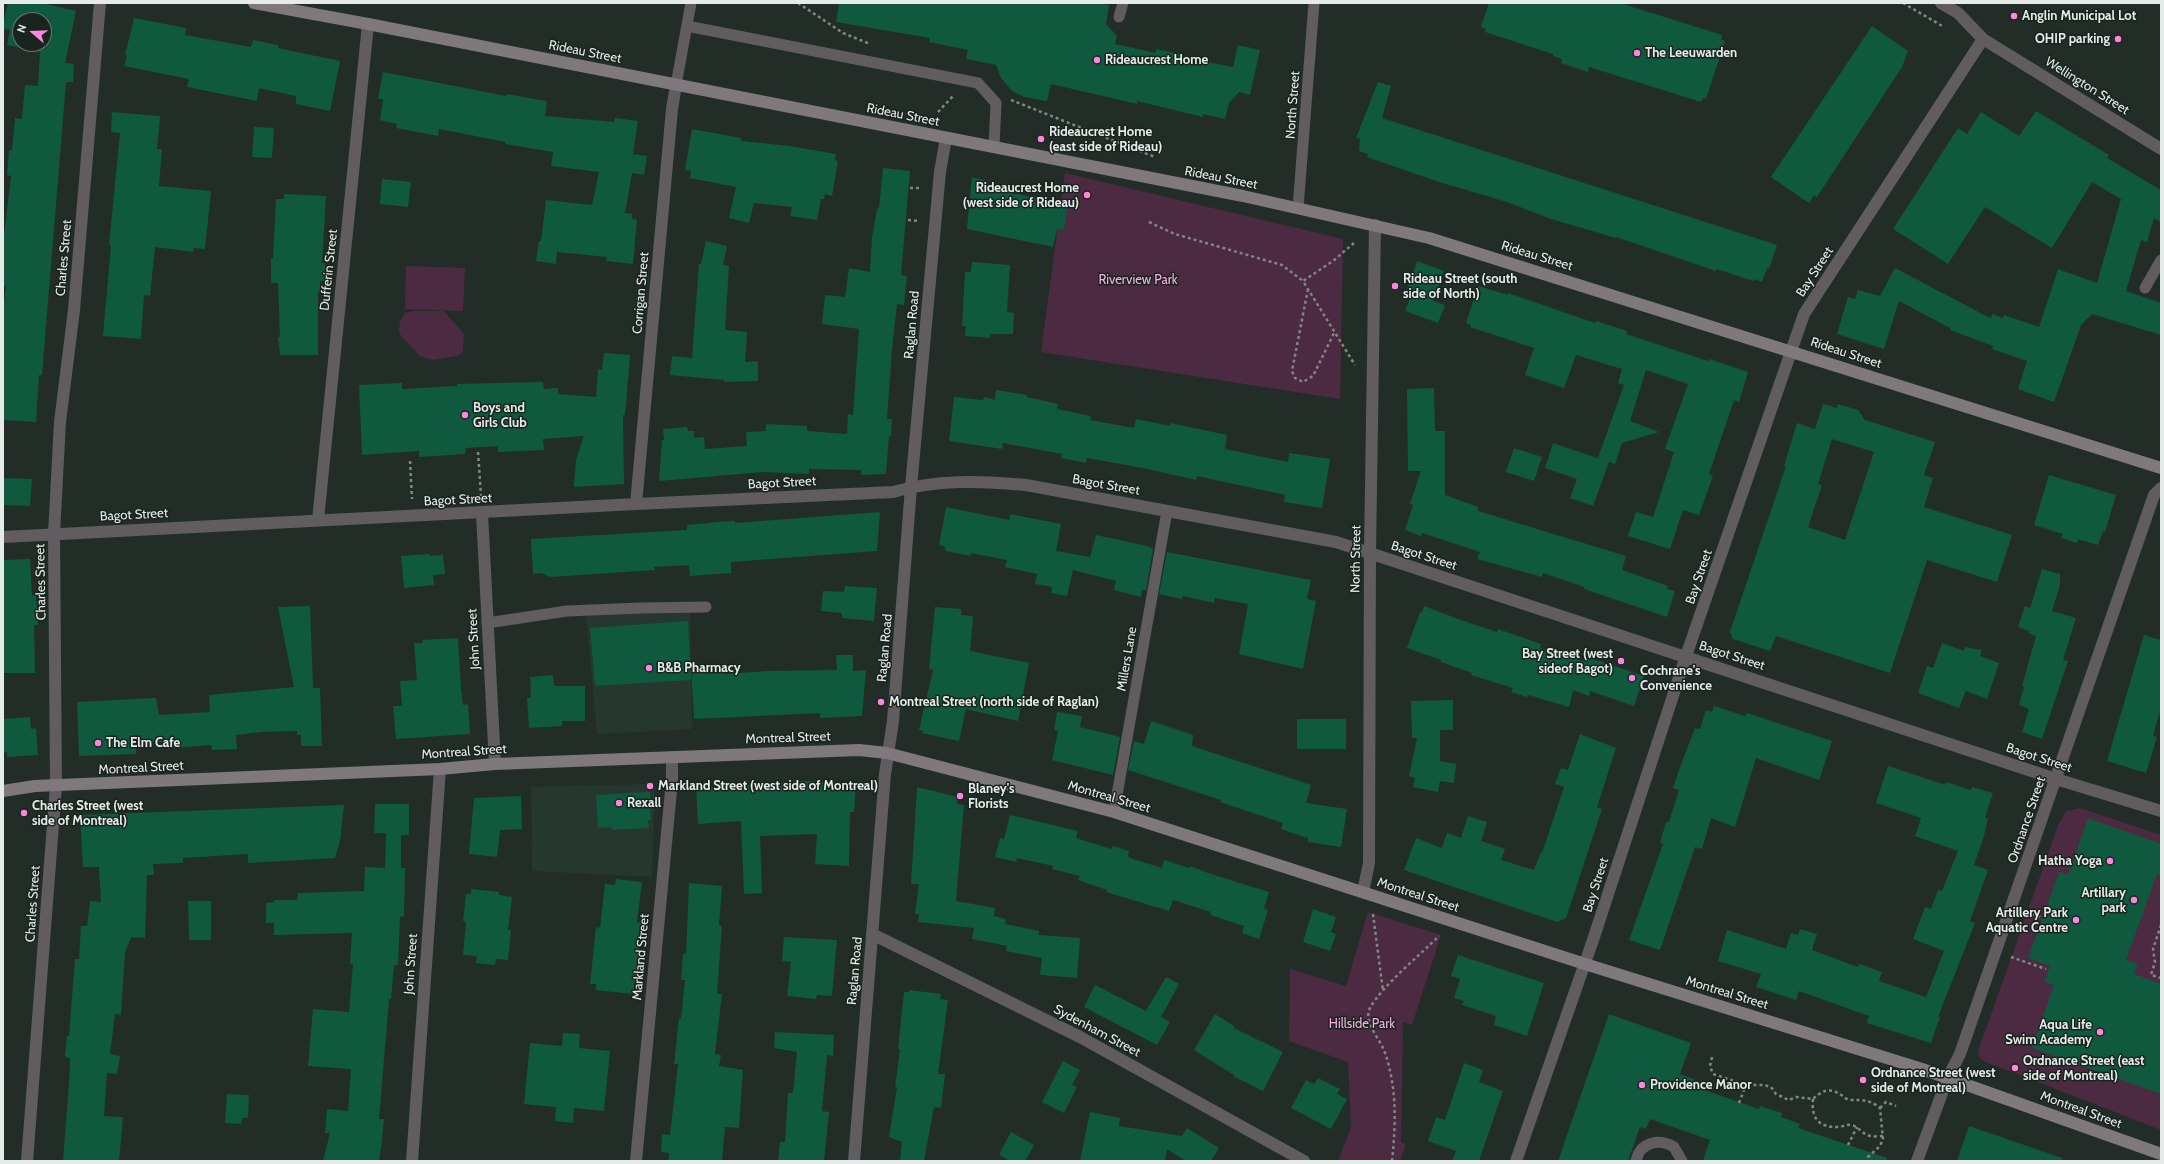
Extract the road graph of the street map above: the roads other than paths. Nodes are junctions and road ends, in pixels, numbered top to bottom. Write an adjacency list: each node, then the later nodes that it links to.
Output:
1 (100, 3): 27 (street, Charles Street)
2 (254, 3): 8 (main road, Rideau Street)
3 (690, 3): 9 (lane)
4 (1123, 3): 7 (lane)
5 (1314, 3): 15 (lane, North Street)
6 (1941, 3): 10 (street, Wellington Street)
7 (1119, 17)
8 (368, 24): 11 (main road, Rideau Street); 26 (street, Dufferin Street)
9 (687, 26): 11 (lane); 13 (lane)
10 (1983, 39): 14 (street, Wellington Street); 19 (street, Bay Street)
11 (676, 85): 12 (main road, Rideau Street); 23 (street, Corrigan Street)
12 (946, 138): 13 (main road, Rideau Street); 21 (street, Raglan Road)
13 (994, 147): 15 (main road, Rideau Street)
14 (2161, 149)
15 (1298, 208): 16 (main road, Rideau Street)
16 (1375, 225): 19 (main road, Rideau Street); 29 (street, North Street)
17 (2161, 260): 18 (lane)
18 (2145, 288)
19 (1790, 350): 20 (main road, Rideau Street); 32 (street, Bay Street)
20 (2161, 468)
21 (911, 487): 23 (street, Bagot Street); 24 (street, Bagot Street); 33 (street, Raglan Road)
22 (2161, 488): 37 (street, Ordnance Street)
23 (636, 504): 25 (street, Bagot Street)
24 (1167, 511): 29 (street, Bagot Street); 41 (lane, Millers Lane)
25 (482, 513): 26 (street, Bagot Street); 31 (street, John Street)
26 (318, 520): 27 (street, Bagot Street)
27 (54, 534): 28 (street, Bagot Street); 38 (street, Charles Street)
28 (3, 537)
29 (1370, 553): 32 (street, Bagot Street); 42 (street, North Street)
30 (706, 608): 31 (lane)
31 (487, 623): 35 (street, John Street)
32 (1686, 656): 37 (street, Bagot Street); 44 (street, Bay Street)
33 (887, 753): 34 (main road, Montreal Street); 41 (main road, Montreal Street); 43 (street, Raglan Road)
34 (672, 756): 35 (main road, Montreal Street); 49 (street, Markland Street)
35 (494, 764): 36 (main road, Montreal Street)
36 (440, 768): 38 (main road, Montreal Street); 48 (street, John Street)
37 (2056, 779): 40 (street, Bagot Street); 45 (street, Ordnance Street)
38 (56, 786): 39 (main road, Montreal Street); 47 (street, Charles Street)
39 (3, 791)
40 (2161, 811)
41 (1114, 812): 42 (main road, Montreal Street)
42 (1363, 892): 44 (main road, Montreal Street)
43 (872, 934): 50 (street, Raglan Road); 51 (street, Sydenham Street)
44 (1585, 964): 45 (main road, Montreal Street); 52 (street, Bay Street)
45 (1948, 1077): 46 (main road, Montreal Street); 55 (street, Ordnance Street)
46 (2161, 1154)
47 (27, 1161)
48 (412, 1161)
49 (636, 1161)
50 (854, 1161)
51 (1304, 1161)
52 (1516, 1161)
53 (1636, 1161): 54 (lane)
54 (1682, 1161)
55 (1917, 1161)

